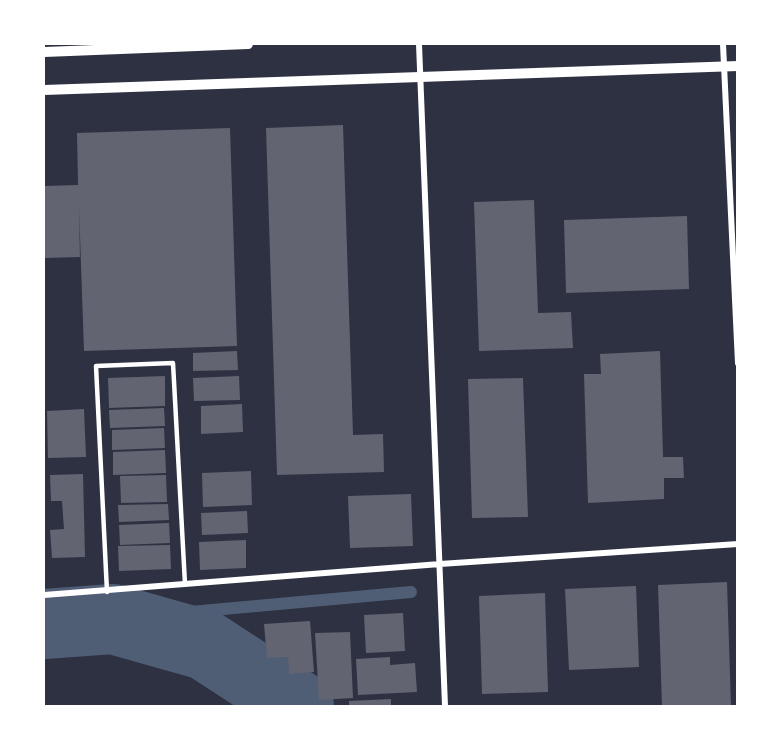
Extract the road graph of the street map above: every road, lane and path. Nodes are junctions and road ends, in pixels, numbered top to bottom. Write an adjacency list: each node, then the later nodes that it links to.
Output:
1 (248, 44): 4 (street)
2 (420, 44): 7 (street)
3 (723, 44): 5 (street)
4 (44, 52)
5 (724, 66): 6 (street); 7 (street); 9 (street)
6 (738, 66)
7 (421, 77): 8 (street); 11 (street)
8 (44, 90)
9 (738, 363)
10 (738, 544): 11 (street)
11 (440, 564): 12 (street); 15 (street)
12 (185, 584): 13 (street); 13 (lane)
13 (107, 592): 14 (street)
14 (44, 595)
15 (445, 706)

